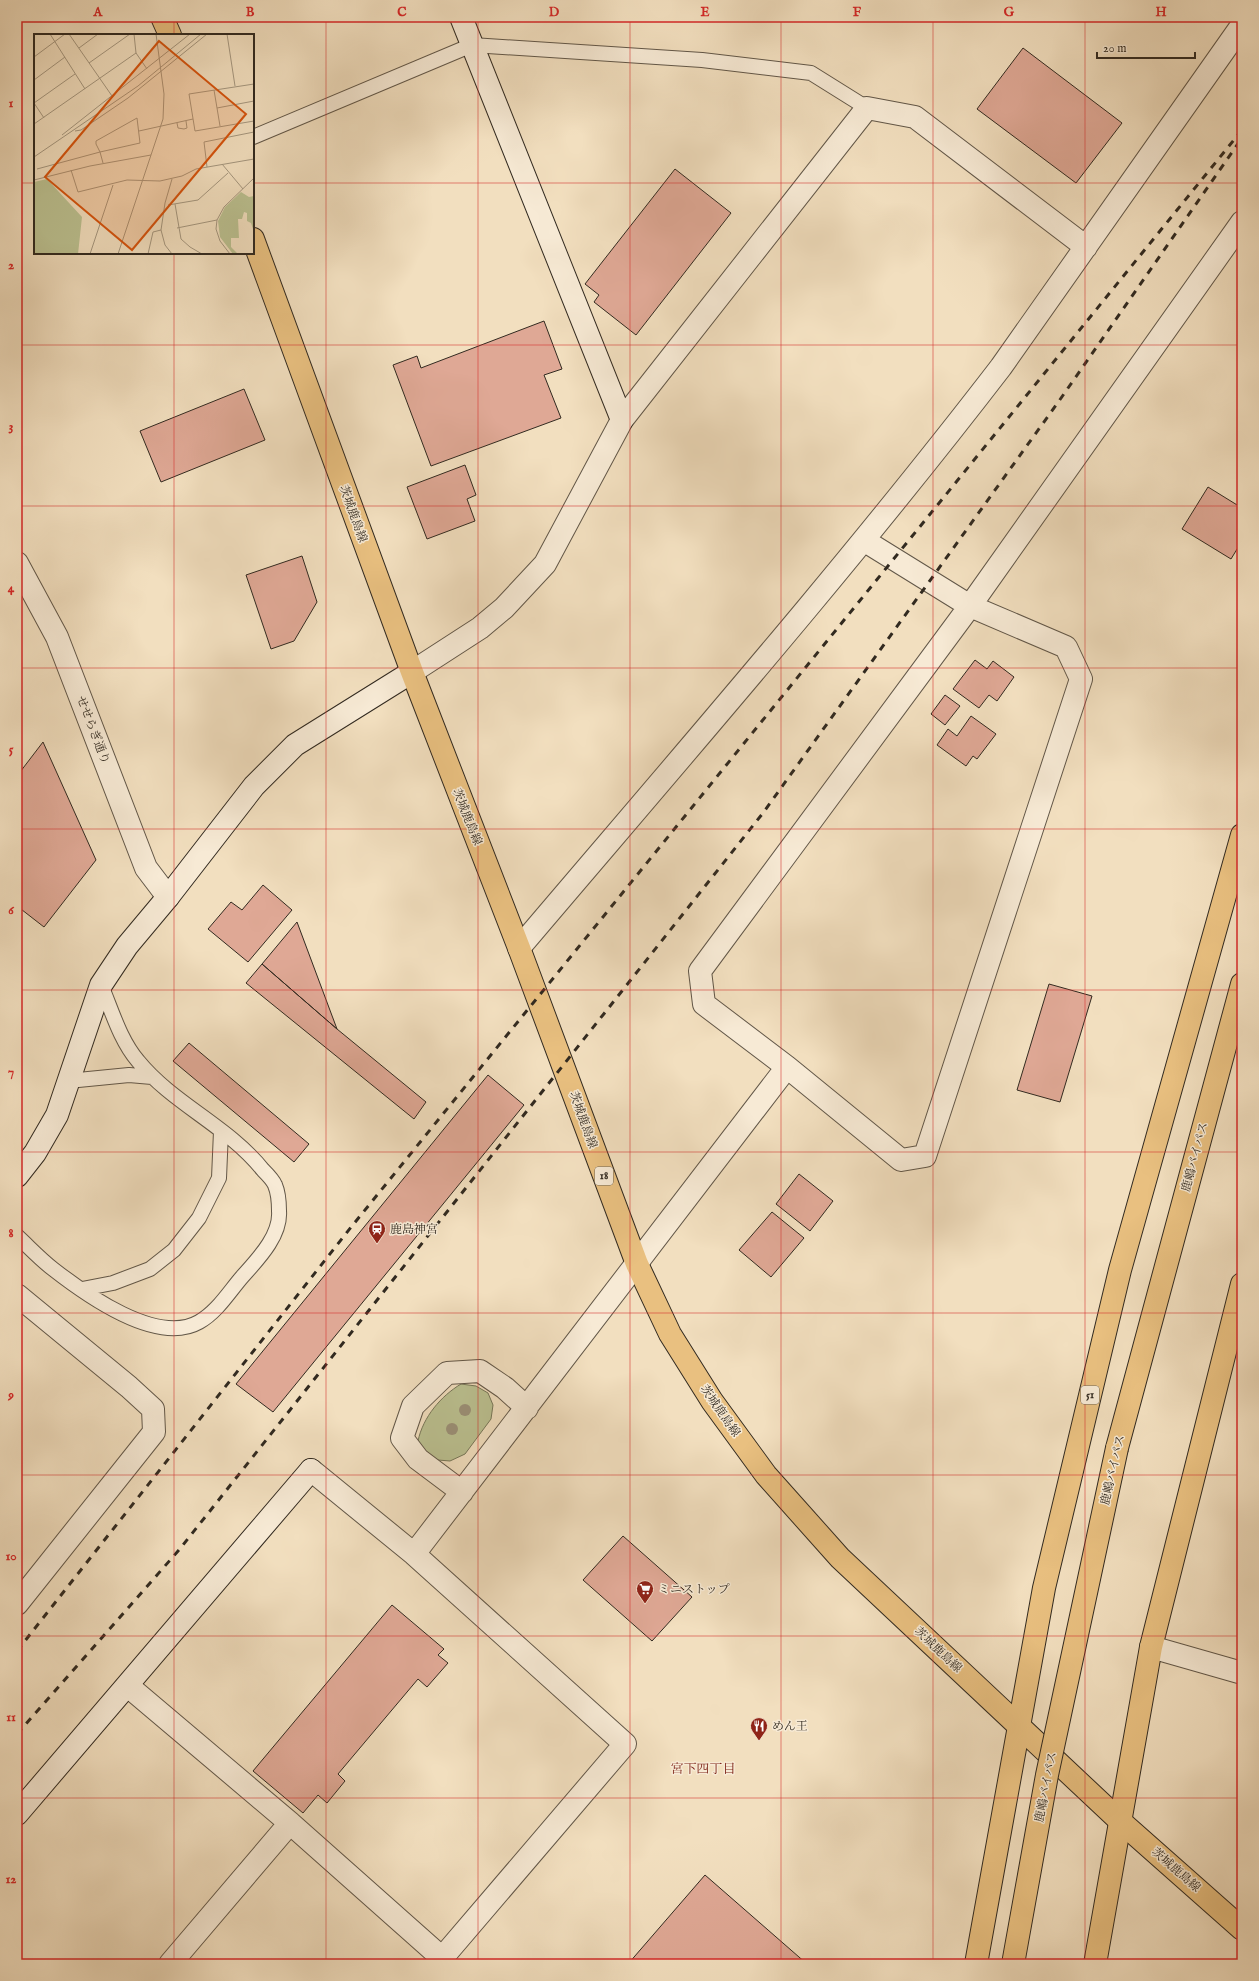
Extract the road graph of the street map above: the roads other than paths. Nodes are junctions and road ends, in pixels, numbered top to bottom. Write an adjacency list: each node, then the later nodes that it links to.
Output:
1 (162, 17): 4 (main road)
2 (461, 17): 5 (street)
3 (1242, 25): 10 (street)
4 (170, 34)
5 (472, 44): 6 (lane); 7 (lane); 11 (street)
6 (867, 108): 10 (street); 11 (street)
7 (254, 137)
8 (1242, 222): 14 (street)
9 (254, 242): 15 (main road, 茨城鹿島線 / 18)
10 (1086, 247): 12 (street)
11 (622, 420): 15 (street)
12 (865, 541): 14 (street); 18 (street)
13 (17, 562): 17 (street, せせらぎ通り)
14 (970, 606): 21 (street); 21 (street)
15 (412, 672): 17 (street); 18 (main road, 茨城鹿島線 / 18)
16 (1242, 835): 38 (main road, 51)
17 (168, 897): 20 (street)
18 (519, 948): 27 (main road, 茨城鹿島線 / 18)
19 (1242, 984): 46 (main road, 鹿嶋バイパス, bridge)
20 (101, 986): 22 (lane); 23 (street)
21 (787, 1067): 27 (street)
22 (152, 1077): 23 (lane); 24 (lane)
23 (68, 1082): 25 (street)
24 (221, 1131): 29 (lane); 29 (lane)
25 (17, 1176)
26 (17, 1236): 29 (lane)
27 (637, 1264): 31 (street); 38 (main road, 茨城鹿島線 / 18)
28 (1242, 1284): 35 (main road)
29 (82, 1290)
30 (17, 1295): 34 (street)
31 (527, 1408): 32 (street); 32 (street)
32 (462, 1492): 33 (street)
33 (414, 1554): 37 (street); 43 (street)
34 (17, 1604)
35 (1151, 1647): 36 (street); 40 (main road)
36 (1242, 1673)
37 (128, 1686): 39 (street); 41 (street)
38 (1019, 1727): 40 (main road, 茨城鹿島線 / 18); 45 (main road, 51)
39 (17, 1814)
40 (1120, 1821): 42 (main road, 茨城鹿島線 / 18); 47 (main road)
41 (290, 1823): 43 (street); 44 (street)
42 (1242, 1929)
43 (440, 1961)
44 (170, 1964)
45 (976, 1964)
46 (1013, 1964)
47 (1095, 1964)

